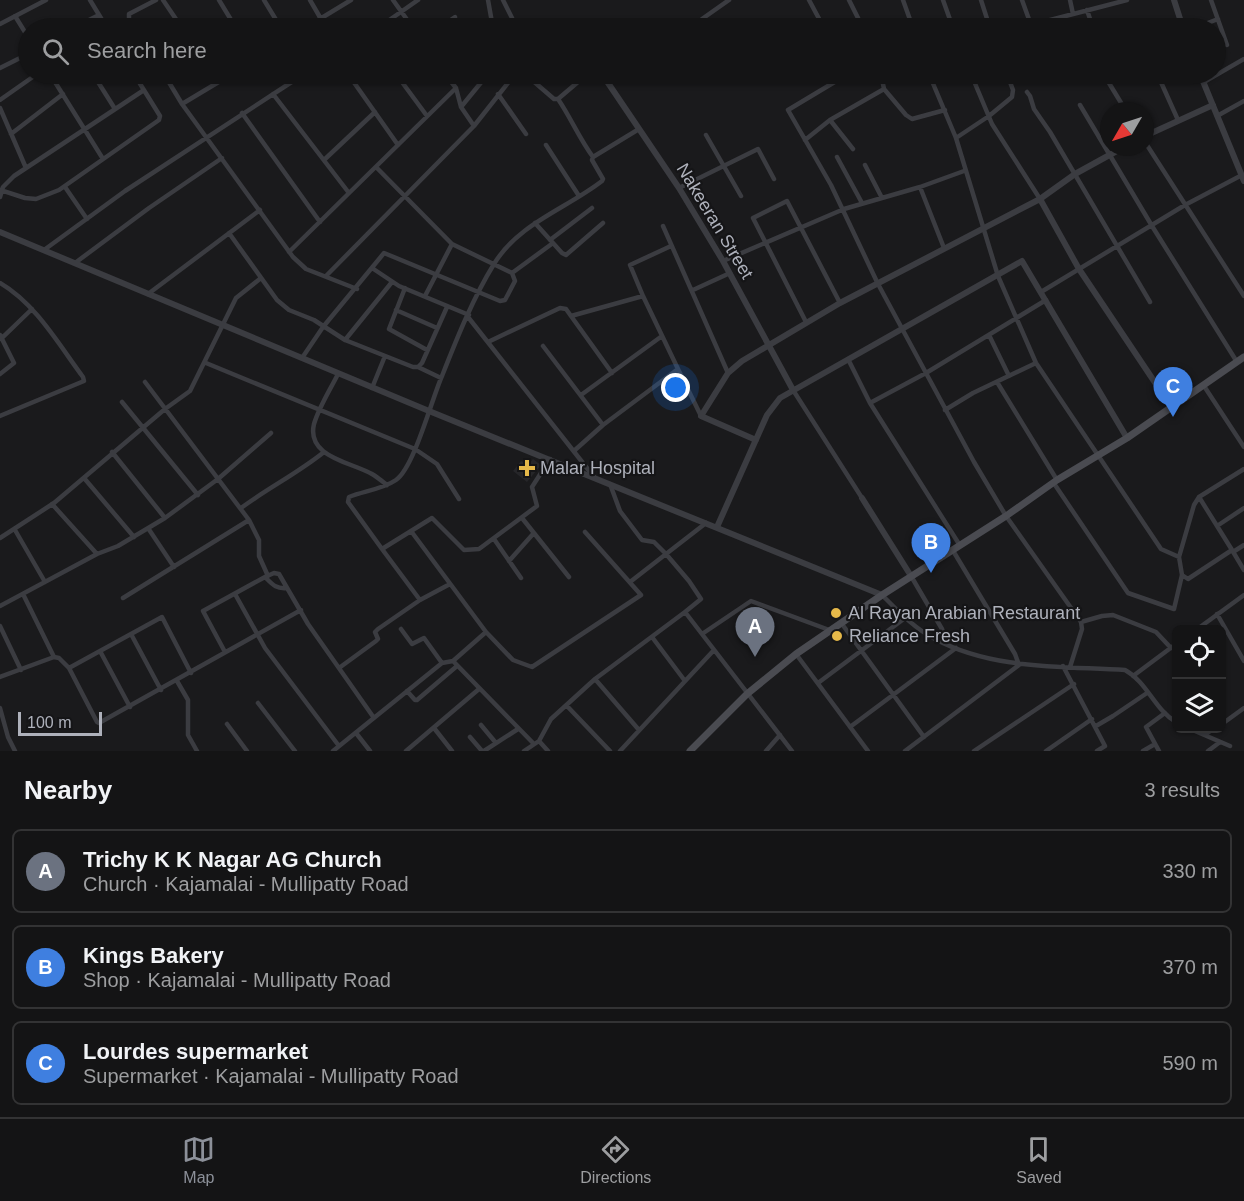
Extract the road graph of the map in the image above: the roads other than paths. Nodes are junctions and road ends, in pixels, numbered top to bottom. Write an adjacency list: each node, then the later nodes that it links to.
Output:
1 (46, 0): 31 (street)
2 (90, 0): 30 (street)
3 (156, 0): 34 (street)
4 (164, 0): 35 (street)
5 (219, 0): 36 (street)
6 (264, 0): 37 (street)
7 (309, 0): 38 (street)
8 (351, 0): 39 (street)
9 (393, 0): 28 (street)
10 (418, 0): 28 (street)
11 (503, 0): 43 (street)
12 (729, 0): 25 (street)
13 (809, 0): 45 (street)
14 (849, 0): 46 (street)
15 (903, 0): 47 (street)
16 (943, 0): 48 (street)
17 (981, 0): 49 (street)
18 (1022, 0): 50 (street)
19 (1070, 0): 29 (street)
20 (1098, 0): 26 (street)
21 (1127, 0): 26 (street)
22 (1174, 0): 53 (street)
23 (1211, 0): 54 (street)
24 (490, 1): 42 (street)
25 (720, 2): 44 (street)
26 (1100, 7): 27 (street)
27 (1087, 10): 29 (street); 52 (street)
28 (402, 12): 40 (street); 41 (street)
29 (1073, 14): 51 (street)
30 (99, 15): 32 (street); 33 (street)
31 (15, 16): 55 (street); 56 (street)
32 (93, 18)
33 (101, 18)
34 (129, 18)
35 (176, 18)
36 (230, 18)
37 (275, 18)
38 (320, 18)
39 (323, 18)
40 (393, 18)
41 (406, 18)
42 (492, 18)
43 (512, 18)
44 (703, 18)
45 (819, 18)
46 (858, 18)
47 (909, 18)
48 (949, 18)
49 (987, 18)
50 (1029, 18)
51 (1056, 18)
52 (1090, 18)
53 (1180, 18)
54 (1218, 18)
55 (18, 21)
56 (0, 24)
57 (1226, 42): 58 (street)
58 (1227, 45)
59 (18, 59): 61 (street)
60 (1244, 59): 62 (street)
61 (0, 68)
62 (1226, 69)
63 (23, 84): 94 (street)
64 (56, 84): 90 (street)
65 (100, 84): 102 (street)
66 (141, 84): 88 (street)
67 (170, 84): 97 (street)
68 (215, 84): 97 (street)
69 (288, 84): 91 (street)
70 (355, 84): 104 (street)
71 (403, 84): 106 (street)
72 (453, 84): 86 (street)
73 (480, 84): 100 (street)
74 (506, 84): 92 (street)
75 (535, 84): 93 (street)
76 (576, 84): 93 (street)
77 (609, 84): 113 (street, Nakeeran Street)
78 (831, 84): 120 (street)
79 (883, 84): 87 (street)
80 (933, 84): 103 (street)
81 (975, 84): 107 (street)
82 (1011, 84): 107 (street)
83 (1110, 84): 96 (street)
84 (1162, 84): 110 (street)
85 (1205, 84): 99 (street)
86 (456, 88): 100 (street); 106 (street)
87 (884, 89): 103 (street); 109 (street)
88 (144, 90): 102 (street); 131 (street)
89 (1027, 92): 138 (street)
90 (63, 94): 112 (street); 115 (street)
91 (273, 94): 105 (street); 132 (street)
92 (498, 94): 111 (street); 116 (street)
93 (558, 99): 128 (street)
94 (0, 100)
95 (1244, 101): 108 (street)
96 (1121, 102)
97 (182, 104): 118 (street)
98 (1080, 105): 121 (street)
99 (1213, 105): 108 (street); 110 (street)
100 (461, 107): 111 (street)
101 (0, 108): 115 (street)
102 (116, 109): 112 (street)
103 (945, 110): 119 (street)
104 (375, 112): 122 (street); 132 (street)
105 (242, 113): 118 (street); 157 (street)
106 (427, 116): 122 (street)
107 (989, 116): 119 (street); 150 (street)
108 (1217, 116): 139 (street)
109 (830, 120): 120 (street); 124 (street)
110 (1178, 120): 114 (street)
111 (474, 126): 146 (street)
112 (85, 128): 131 (street); 136 (street)
113 (639, 129): 128 (street); 143 (street, Nakeeran Street)
114 (1154, 132)
115 (11, 134): 136 (street)
116 (526, 134)
117 (706, 135): 133 (street)
118 (206, 136): 130 (street); 156 (street)
119 (956, 138): 137 (street)
120 (805, 140): 154 (street)
121 (1100, 140)
122 (398, 145): 135 (street)
123 (546, 145): 147 (street)
124 (853, 149)
125 (1105, 156): 138 (street)
126 (1109, 156): 162 (street)
127 (1154, 156): 152 (street)
128 (593, 157): 147 (street)
129 (837, 157): 151 (street)
130 (222, 158): 155 (street); 175 (street)
131 (104, 159): 141 (street)
132 (324, 160): 145 (street)
133 (723, 165): 140 (street); 143 (street); 148 (street)
134 (865, 165): 149 (street)
135 (376, 167): 145 (street); 146 (street)
136 (26, 168): 144 (street)
137 (964, 171): 142 (street); 163 (street)
138 (1075, 174): 150 (street); 170 (street)
139 (1243, 178): 152 (street)
140 (774, 179)
141 (65, 187): 144 (street); 156 (street)
142 (920, 187): 149 (street); 171 (street)
143 (679, 188): 174 (street, Nakeeran Street)
144 (1, 193)
145 (349, 193): 157 (street)
146 (404, 195): 168 (street); 182 (street)
147 (579, 196): 158 (street)
148 (741, 196)
149 (882, 198): 151 (street)
150 (1040, 199): 163 (street); 178 (street)
151 (862, 203): 154 (street)
152 (1185, 205): 162 (street); 196 (street)
153 (592, 208): 166 (street)
154 (844, 209): 161 (street); 187 (street)
155 (260, 210): 165 (street); 173 (street)
156 (87, 219): 172 (street)
157 (320, 222): 173 (street)
158 (535, 223): 166 (street); 176 (street)
159 (603, 223): 166 (street)
160 (663, 226): 169 (street)
161 (801, 226): 167 (street); 167 (street); 199 (street)
162 (1152, 226): 170 (street); 223 (street)
163 (983, 227): 171 (street); 183 (street)
164 (0, 232): 172 (street)
165 (228, 233): 184 (street); 193 (street)
166 (551, 241): 179 (street)
167 (765, 242): 174 (street); 206 (street)
168 (452, 244): 176 (street); 181 (street)
169 (671, 246): 190 (street); 195 (street)
170 (1119, 246): 178 (street); 198 (street)
171 (944, 248): 187 (street)
172 (44, 250): 175 (street)
173 (289, 252): 182 (street)
174 (723, 261): 180 (street, Nakeeran Street)
175 (75, 263): 193 (street)
176 (494, 263): 179 (street); 191 (street)
177 (372, 268): 181 (street); 185 (street); 189 (street)
178 (1079, 269): 192 (street); 243 (street)
179 (512, 273): 191 (street)
180 (730, 273): 190 (street); 216 (street, Nakeeran Street)
181 (435, 274): 191 (street); 194 (street)
182 (326, 276): 189 (street)
183 (998, 276): 192 (street); 205 (street); 210 (street)
184 (261, 278): 207 (street); 208 (street)
185 (392, 282): 188 (street); 214 (street)
186 (0, 283): 201 (street)
187 (878, 284): 199 (street); 210 (street)
188 (405, 288): 194 (street); 202 (street)
189 (357, 289): 208 (street)
190 (693, 290): 229 (street)
191 (480, 292): 203 (street)
192 (1041, 292): 197 (street)
193 (148, 294): 207 (street)
194 (425, 296): 200 (street)
195 (643, 296): 204 (street); 212 (street)
196 (1244, 296)
197 (1046, 300): 205 (street); 255 (street)
198 (1150, 302)
199 (840, 303): 206 (street)
200 (447, 307): 203 (street); 209 (street)
201 (32, 309): 213 (street); 248 (street)
202 (396, 310): 209 (street); 218 (street)
203 (468, 316): 215 (street); 234 (street)
204 (571, 316): 215 (street); 228 (street)
205 (1015, 319): 211 (street); 225 (street)
206 (806, 322): 216 (street)
207 (224, 326): 221 (street); 224 (street)
208 (323, 327): 214 (street); 221 (street)
209 (437, 328): 218 (street)
210 (903, 329): 222 (street); 230 (street)
211 (989, 334): 230 (street); 233 (street)
212 (662, 336): 227 (street); 228 (street)
213 (1, 338): 231 (street)
214 (345, 340): 219 (street)
215 (488, 342): 259 (street)
216 (767, 344): 229 (street); 239 (street, Nakeeran Street)
217 (543, 346): 240 (street)
218 (427, 350): 226 (street)
219 (385, 356): 226 (street); 238 (street)
220 (1244, 357): 223 (main road)
221 (302, 358): 232 (street)
222 (848, 360): 239 (street); 242 (street)
223 (1237, 362): 237 (main road)
224 (206, 363): 244 (street); 246 (street)
225 (1036, 363): 233 (street); 262 (street)
226 (418, 367): 234 (street)
227 (678, 369): 249 (street); 250 (street)
228 (612, 373): 240 (street)
229 (729, 373): 249 (street)
230 (926, 373): 242 (street); 245 (street)
231 (0, 374)
232 (338, 374): 238 (street); 246 (street)
233 (1009, 376): 236 (street)
234 (441, 378): 247 (street)
235 (145, 382): 244 (street)
236 (997, 382): 245 (street); 268 (street)
237 (1204, 386): 243 (main road); 254 (street)
238 (372, 388): 247 (street)
239 (793, 390): 256 (street); 273 (street)
240 (581, 395): 250 (street)
241 (122, 402): 251 (street)
242 (870, 403): 294 (street)
243 (1172, 408): 255 (main road)
244 (165, 409): 251 (street); 267 (street)
245 (945, 410): 278 (street)
246 (320, 411): 258 (street); 261 (street)
247 (429, 411): 258 (street); 263 (street)
248 (0, 415)
249 (701, 416): 256 (street)
250 (603, 425): 259 (street)
251 (142, 428): 260 (street); 271 (street)
252 (1244, 432): 254 (street)
253 (271, 433): 267 (street)
254 (1237, 437): 257 (street)
255 (1127, 438): 262 (main road)
256 (756, 440): 284 (street)
257 (1244, 447)
258 (415, 449): 270 (street); 274 (street)
259 (574, 450): 265 (street)
260 (112, 452): 266 (street); 279 (street)
261 (324, 452): 270 (street); 276 (street)
262 (1098, 456): 268 (main road); 299 (street)
263 (550, 459): 265 (street); 280 (street)
264 (1244, 469): 272 (street)
265 (594, 477): 269 (street)
266 (84, 478): 275 (street); 290 (street)
267 (218, 479): 271 (street); 276 (street)
268 (1055, 481): 278 (main road); 303 (street)
269 (610, 483): 282 (street); 298 (street)
270 (387, 485): 295 (street)
271 (198, 495): 279 (street)
272 (1199, 497): 283 (street); 299 (street)
273 (862, 498): 305 (street)
274 (459, 500)
275 (52, 504): 286 (street); 297 (street)
276 (241, 508): 281 (street)
277 (1244, 508): 283 (street)
278 (1006, 516): 294 (main road); 323 (street)
279 (165, 518): 285 (street)
280 (522, 518): 289 (street); 292 (street)
281 (249, 520): 301 (street); 304 (street)
282 (706, 523): 284 (street); 298 (street)
283 (1217, 526): 296 (street)
284 (717, 527): 314 (street)
285 (148, 528): 290 (street); 301 (street)
286 (15, 530): 291 (street); 308 (street)
287 (411, 531): 292 (street); 295 (street); 310 (street)
288 (585, 532): 309 (street)
289 (533, 534): 300 (street); 306 (street)
290 (134, 537): 297 (street)
291 (0, 538)
292 (494, 539): 300 (street)
293 (1244, 545): 296 (street)
294 (956, 547): 305 (main road); 346 (street)
295 (382, 549): 317 (street)
296 (1233, 551): 302 (street); 303 (street)
297 (97, 554): 308 (street)
298 (666, 554): 309 (street); 320 (street)
299 (1179, 556): 303 (street)
300 (509, 561): 307 (street)
301 (174, 567): 316 (street)
302 (1244, 570)
303 (1182, 575)
304 (267, 576): 311 (street); 311 (street); 313 (street)
305 (911, 576): 314 (main road); 334 (street)
306 (569, 577)
307 (521, 578)
308 (45, 582): 312 (street)
309 (630, 582): 329 (street)
310 (450, 584): 317 (street); 329 (street)
311 (287, 588): 319 (street)
312 (22, 594): 318 (street); 342 (street)
313 (235, 594): 331 (street); 340 (street)
314 (882, 595): 322 (street); 324 (main road)
315 (1244, 595): 321 (street)
316 (123, 598)
317 (420, 600): 350 (street)
318 (0, 606)
319 (301, 610): 331 (street); 350 (street)
320 (685, 612): 332 (street); 333 (street)
321 (1217, 614): 325 (street); 343 (street)
322 (905, 618): 334 (street); 339 (street)
323 (1081, 622): 336 (street); 348 (street)
324 (842, 624): 328 (main road); 339 (street)
325 (1203, 625)
326 (0, 626): 351 (street)
327 (401, 629): 344 (street)
328 (832, 631): 332 (street); 341 (main road)
329 (486, 632): 345 (street)
330 (131, 634): 338 (street); 352 (street); 361 (street)
331 (258, 634): 340 (street); 395 (street)
332 (702, 634): 337 (street)
333 (652, 637): 355 (street); 357 (street)
334 (947, 644): 335 (street)
335 (956, 648): 346 (street); 365 (street)
336 (1171, 648): 353 (street)
337 (714, 650): 357 (street); 364 (street)
338 (100, 651): 349 (street); 368 (street)
339 (862, 651): 358 (street); 365 (street)
340 (225, 652): 352 (street)
341 (796, 654): 358 (street); 364 (main road)
342 (54, 657): 349 (street); 351 (street)
343 (1244, 660)
344 (442, 663): 345 (street); 362 (street)
345 (455, 664): 360 (street); 362 (street)
346 (1018, 665): 347 (street); 389 (street)
347 (1063, 666): 348 (street); 359 (street)
348 (1070, 666): 353 (street)
349 (69, 668): 368 (street)
350 (339, 668): 372 (street)
351 (21, 670): 354 (street)
352 (192, 673): 356 (street)
353 (1133, 676): 363 (street)
354 (0, 677)
355 (596, 679): 367 (street); 382 (street)
356 (177, 681): 361 (street); 400 (street)
357 (685, 681): 382 (street)
358 (818, 683): 380 (street)
359 (1074, 684): 373 (street); 417 (street)
360 (479, 689): 379 (street); 381 (street)
361 (161, 690): 368 (street)
362 (407, 691): 372 (street)
363 (1147, 693): 371 (street); 378 (street)
364 (747, 694): 386 (street); 412 (main road)
365 (894, 695): 380 (street); 389 (street)
366 (258, 703): 402 (street)
367 (567, 706): 390 (street); 410 (street)
368 (130, 707)
369 (0, 708): 399 (street)
370 (1244, 708): 375 (street)
371 (1165, 713): 374 (street); 394 (street)
372 (374, 718): 383 (street)
373 (1092, 718): 378 (street); 398 (street)
374 (1172, 719)
375 (1226, 721)
376 (227, 724): 401 (street)
377 (481, 724): 392 (street)
378 (1096, 726): 396 (street)
379 (434, 728): 405 (street); 406 (street)
380 (850, 728): 415 (street)
381 (518, 729): 392 (street); 393 (street)
382 (639, 730): 411 (street)
383 (356, 733): 395 (street); 404 (street)
384 (1199, 733): 387 (street)
385 (1208, 733): 387 (street)
386 (780, 735): 413 (street); 414 (street)
387 (1205, 735): 391 (street)
388 (470, 737): 407 (street)
389 (924, 737): 416 (street)
390 (539, 741): 393 (street); 409 (street)
391 (1220, 742): 397 (street); 423 (street)
392 (496, 743): 407 (street)
393 (534, 744): 408 (street)
394 (1155, 744): 421 (street); 422 (street)
395 (339, 746): 403 (street)
396 (1105, 746): 419 (street); 420 (street)
397 (1230, 746)
398 (1053, 749): 418 (street)
399 (15, 751)
400 (197, 751)
401 (247, 751)
402 (295, 751)
403 (333, 751)
404 (370, 751)
405 (406, 751)
406 (452, 751)
407 (483, 751)
408 (524, 751)
409 (548, 751)
410 (610, 751)
411 (620, 751)
412 (690, 751)
413 (766, 751)
414 (792, 751)
415 (868, 751)
416 (905, 751)
417 (974, 751)
418 (1046, 751)
419 (1097, 751)
420 (1109, 751)
421 (1143, 751)
422 (1159, 751)
423 (1208, 751)

